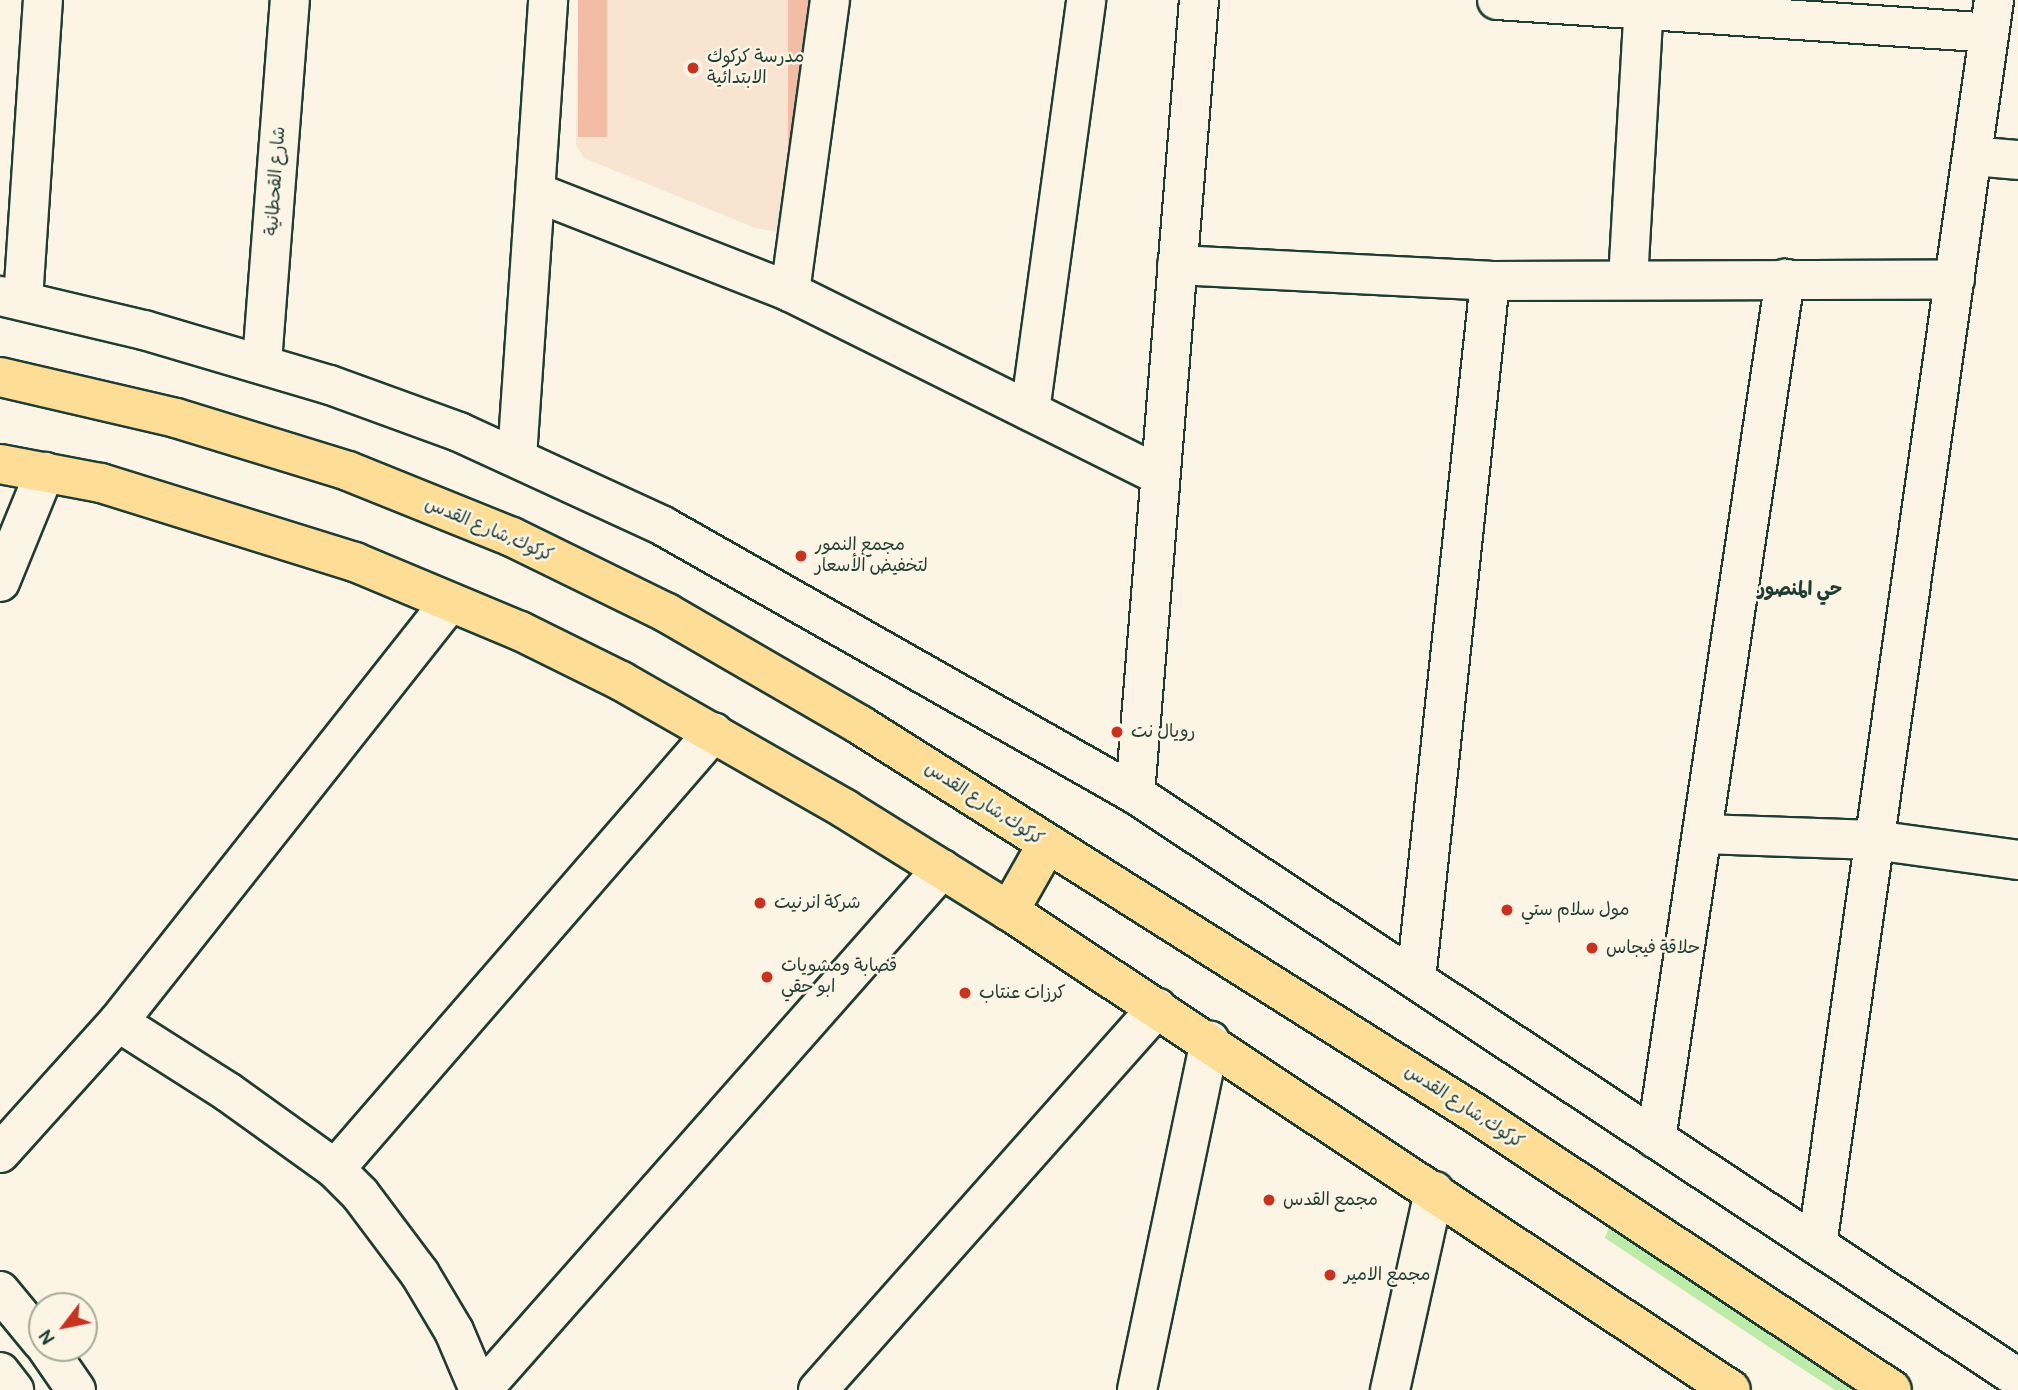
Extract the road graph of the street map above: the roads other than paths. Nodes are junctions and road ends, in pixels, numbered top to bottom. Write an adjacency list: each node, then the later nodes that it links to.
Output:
1 (43, 0): 19 (street)
2 (290, 0): 20 (street, شارع القحطانية)
3 (548, 0): 12 (street)
4 (830, 0): 18 (street)
5 (1086, 0): 22 (street)
6 (1199, 0): 13 (street)
7 (1497, 0): 8 (street)
8 (1644, 5): 9 (street); 16 (street)
9 (1992, 17): 10 (street)
10 (1972, 156): 11 (street); 15 (street)
11 (2018, 160)
12 (538, 193): 18 (street); 23 (street)
13 (1177, 265): 17 (street); 26 (street)
14 (1785, 279): 15 (street); 16 (street); 31 (street)
15 (1955, 279): 32 (street)
16 (1628, 280): 17 (street)
17 (1490, 281): 37 (street)
18 (790, 292): 22 (street)
19 (11, 298): 20 (street)
20 (262, 362): 23 (street)
21 (0, 377): 33 (main road, كركوك,شارع القدس)
22 (1030, 411): 26 (street)
23 (517, 457): 30 (street)
24 (0, 464): 25 (main road)
25 (45, 472): 27 (street); 28 (main road)
26 (1159, 475): 30 (street)
27 (0, 582)
28 (450, 602): 29 (main road); 39 (street)
29 (713, 733): 35 (main road); 43 (street)
30 (1135, 794): 37 (street)
31 (1703, 834): 32 (street); 41 (street)
32 (1874, 840): 34 (street); 45 (street)
33 (1047, 844): 36 (main road); 58 (main road, كركوك,شارع القدس)
34 (2018, 860)
35 (942, 869): 36 (main road); 54 (street)
36 (1009, 911): 38 (main road)
37 (1416, 979): 41 (street)
38 (1157, 1008): 40 (main road); 55 (street)
39 (118, 1022): 42 (street); 43 (street)
40 (1210, 1041): 44 (main road); 56 (street)
41 (1656, 1139): 45 (street)
42 (0, 1153)
43 (335, 1169): 54 (street)
44 (1434, 1191): 51 (main road); 57 (street)
45 (1816, 1245): 50 (street)
46 (0, 1291): 47 (street)
47 (28, 1325)
48 (57, 1362): 53 (street)
49 (0, 1372): 52 (street)
50 (2018, 1378)
51 (1721, 1387)
52 (14, 1390)
53 (76, 1390)
54 (481, 1390)
55 (818, 1390)
56 (1138, 1390)
57 (1390, 1390)
58 (1892, 1390)

